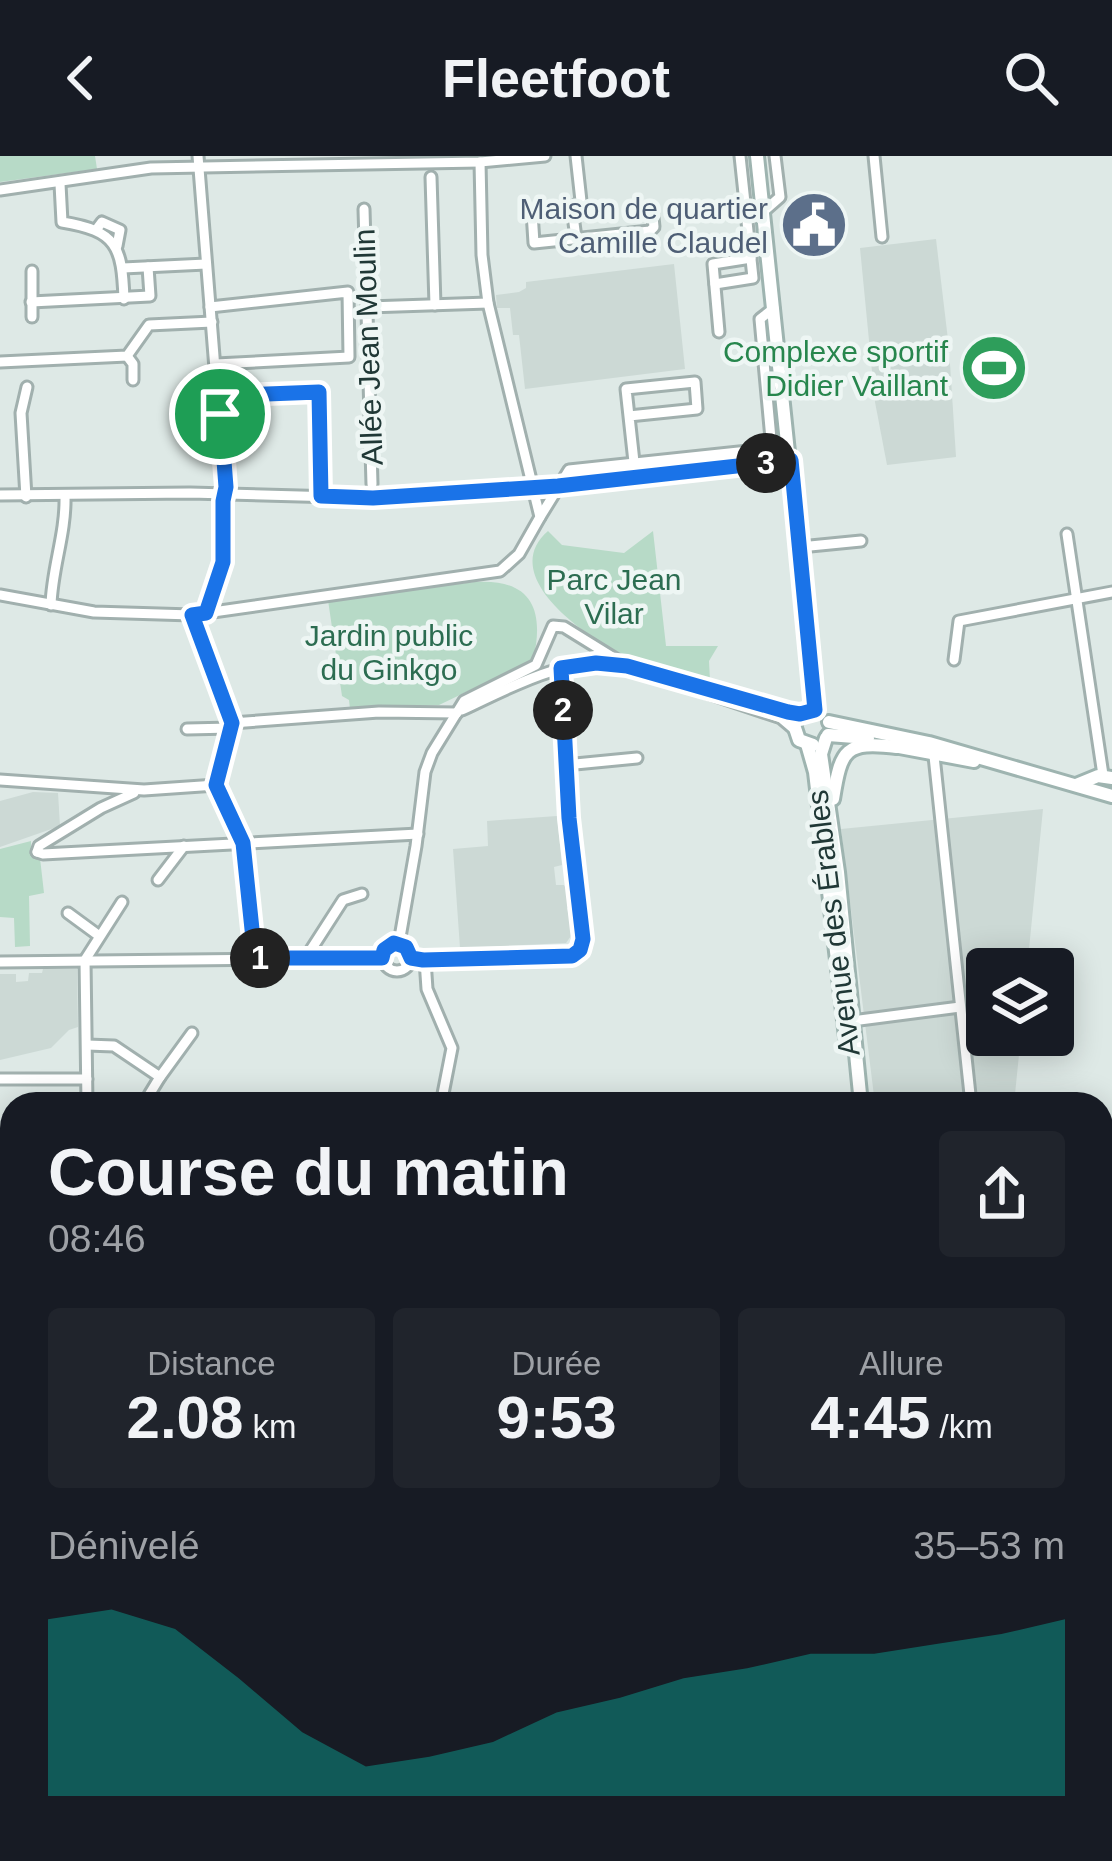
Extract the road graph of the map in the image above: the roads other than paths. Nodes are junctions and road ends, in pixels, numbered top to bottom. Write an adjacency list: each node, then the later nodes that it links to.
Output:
1 (545, 156): 7 (street)
2 (576, 156): 14 (street)
3 (740, 156): 20 (street)
4 (759, 156): 17 (main road)
5 (775, 156): 17 (street)
6 (874, 156): 18 (street)
7 (517, 157): 10 (street)
8 (415, 159): 9 (street); 10 (street)
9 (198, 162): 12 (street); 21 (street)
10 (480, 162): 28 (street)
11 (431, 177): 29 (street)
12 (59, 184): 13 (street); 23 (street)
13 (0, 190)
14 (572, 208): 19 (street); 19 (street)
15 (638, 208): 19 (street)
16 (364, 209): 31 (street, Allée Jean Moulin)
17 (764, 211): 32 (main road)
18 (882, 237)
19 (575, 238)
20 (751, 258): 25 (street); 25 (street)
21 (206, 264): 22 (street); 30 (street)
22 (148, 267): 23 (street); 26 (street)
23 (123, 268): 26 (street)
24 (32, 271): 27 (street)
25 (715, 284): 35 (street)
26 (124, 298): 27 (street)
27 (32, 302): 33 (street)
28 (488, 303): 29 (street); 47 (street)
29 (434, 305): 31 (street)
30 (210, 307): 34 (street); 38 (street)
31 (368, 307): 46 (street, Allée Jean Moulin)
32 (774, 308): 43 (main road); 44 (street)
33 (32, 316)
34 (212, 322): 36 (street); 38 (street)
35 (719, 332)
36 (128, 356): 37 (street); 39 (street)
37 (0, 362)
38 (216, 364): 41 (street)
39 (134, 380)
40 (27, 387): 53 (street)
41 (219, 396): 49 (street); 52 (street)
42 (628, 416): 42 (street); 44 (street)
43 (791, 460): 45 (street); 57 (main road)
44 (634, 462): 45 (street); 48 (street)
45 (636, 478): 48 (street)
46 (372, 484)
47 (532, 486): 48 (street); 52 (street); 54 (street)
48 (558, 486): 54 (street)
49 (224, 494): 51 (street); 52 (street); 62 (street)
50 (0, 495): 53 (street)
51 (65, 496): 53 (street); 61 (street)
52 (321, 496)
53 (26, 497)
54 (540, 517): 62 (street)
55 (1067, 534): 60 (street)
56 (861, 541): 57 (street)
57 (800, 547): 69 (main road)
58 (1112, 592): 60 (street)
59 (0, 595): 61 (street)
60 (1077, 601): 65 (street); 83 (street)
61 (51, 605): 63 (street)
62 (206, 613): 63 (street)
63 (192, 615): 72 (street)
64 (543, 651): 66 (street); 67 (street); 70 (street)
65 (954, 660)
66 (627, 666): 67 (street); 68 (street)
67 (561, 668): 70 (street); 81 (street)
68 (652, 675): 71 (street); 74 (street)
69 (815, 710): 71 (main road); 75 (main road)
70 (457, 713): 72 (street); 87 (street)
71 (800, 714): 74 (main road)
72 (231, 726): 73 (street); 84 (street)
73 (187, 729)
74 (794, 729): 76 (main road)
75 (827, 732): 76 (main road); 77 (main road); 80 (main road); 90 (main road, Avenue des Érables)
76 (807, 744): 114 (main road, Avenue des Érables)
77 (897, 747): 78 (main road); 90 (main road, Avenue des Érables)
78 (934, 756): 80 (main road); 104 (street)
79 (637, 758): 81 (street)
80 (985, 761): 83 (main road)
81 (566, 765): 102 (street)
82 (0, 780): 85 (street)
83 (1101, 781): 86 (main road)
84 (216, 785): 85 (street); 88 (street)
85 (144, 790): 89 (street)
86 (1112, 796)
87 (418, 834): 88 (street); 96 (street)
88 (243, 843): 89 (street); 97 (street)
89 (184, 846): 91 (street)
90 (838, 872): 105 (main road, Avenue des Érables)
91 (158, 880)
92 (362, 894): 98 (street)
93 (122, 902): 95 (street)
94 (68, 914): 95 (street)
95 (98, 935): 101 (street)
96 (399, 943): 99 (street); 100 (street)
97 (255, 958): 98 (street); 101 (street)
98 (305, 958): 99 (street)
99 (382, 958): 100 (street)
100 (411, 958): 102 (street)
101 (85, 960): 103 (street); 107 (street)
102 (425, 960): 113 (street)
103 (0, 962)
104 (960, 1007): 105 (street); 116 (street)
105 (853, 1021): 115 (main road, Avenue des Érables)
106 (192, 1033): 108 (street)
107 (87, 1045): 108 (street); 109 (street)
108 (160, 1077): 112 (street)
109 (87, 1078): 110 (street); 111 (street)
110 (0, 1079)
111 (87, 1092)
112 (151, 1092)
113 (443, 1092)
114 (855, 1092)
115 (856, 1092)
116 (970, 1092)

